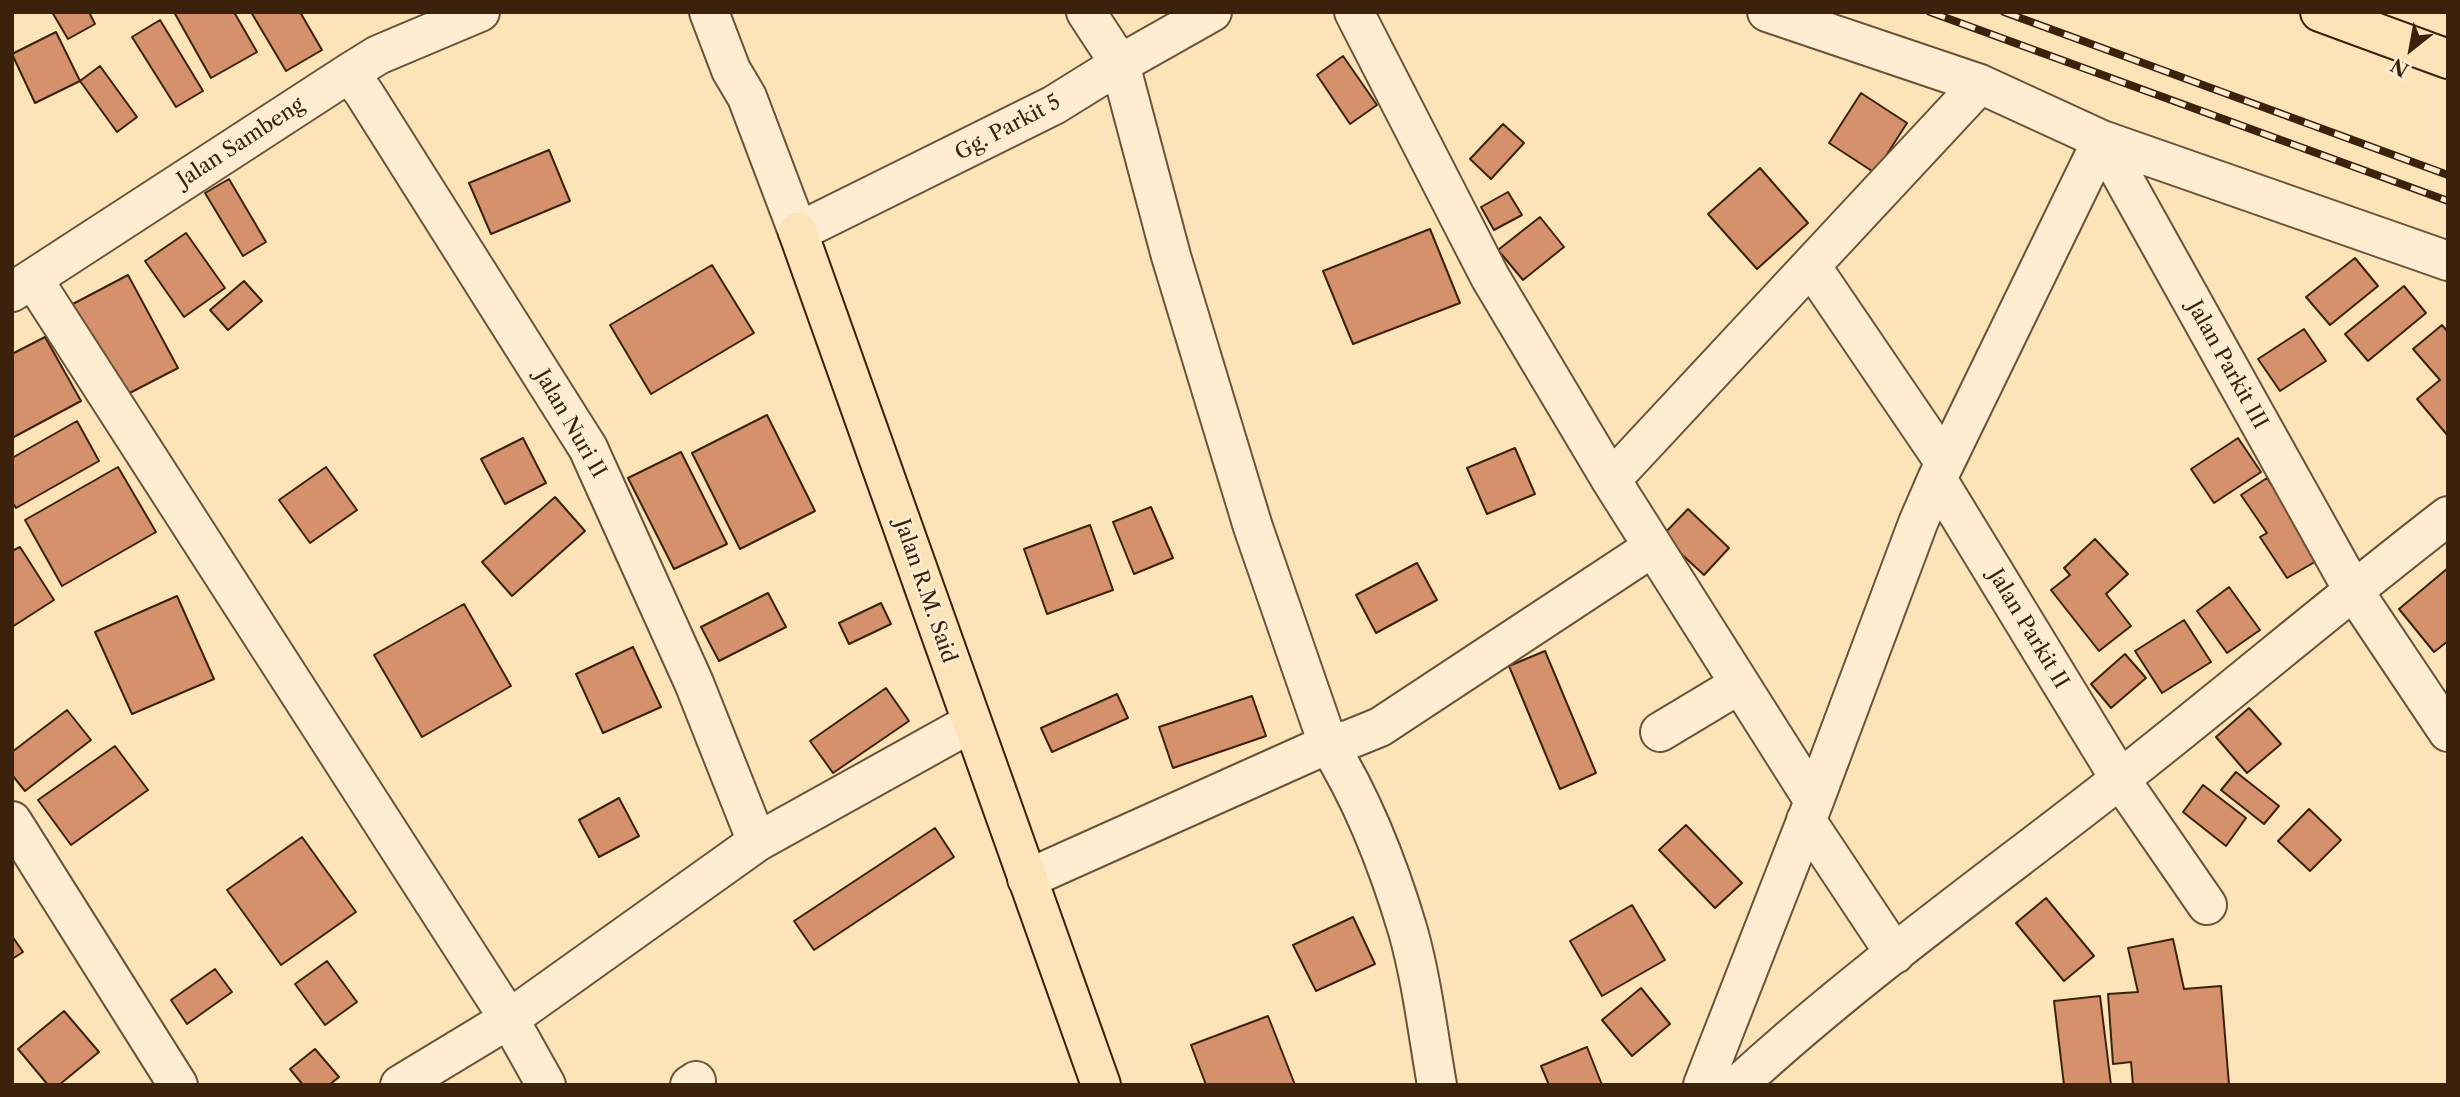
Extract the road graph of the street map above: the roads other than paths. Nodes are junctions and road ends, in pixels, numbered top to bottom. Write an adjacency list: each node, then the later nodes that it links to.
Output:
1 (480, 12): 9 (street, Jalan Sambeng)
2 (709, 12): 14 (street, Jalan R.M. Said)
3 (725, 12): 14 (street, Jalan R.M. Said)
4 (1086, 12): 11 (street)
5 (1212, 12): 11 (street, Gg. Parkit 5)
6 (1354, 12): 21 (street)
7 (1767, 12): 13 (street)
8 (2320, 12): 10 (main road)
9 (407, 26): 12 (street, Jalan Sambeng)
10 (2448, 59)
11 (1120, 64): 16 (street, Gg. Parkit 5); 29 (street)
12 (349, 73): 19 (street, Jalan Sambeng); 33 (street, Jalan Nuri II)
13 (1980, 84): 15 (street); 18 (street)
14 (747, 97): 16 (street, Jalan R.M. Said)
15 (2102, 140): 17 (street); 20 (street); 24 (street, Jalan Parkit III)
16 (798, 232): 26 (main road, Jalan R.M. Said)
17 (2448, 261)
18 (1811, 266): 20 (street, Jalan Parkit II); 21 (street)
19 (22, 285): 37 (street)
20 (1941, 471): 30 (street, Jalan Parkit II); 31 (street)
21 (1611, 480): 23 (street)
22 (2448, 516): 24 (street)
23 (1653, 547): 25 (street); 29 (street)
24 (2353, 590): 28 (street, Jalan Parkit III); 30 (street)
25 (1740, 684): 27 (street); 31 (street)
26 (971, 723): 33 (street); 34 (main road, Jalan R.M. Said)
27 (1660, 732)
28 (2448, 732)
29 (1328, 744): 34 (street); 42 (street)
30 (2120, 779): 35 (street, Jalan Parkit II); 36 (street)
31 (1810, 810): 36 (street); 43 (street)
32 (12, 821): 38 (street)
33 (757, 842): 37 (street)
34 (1027, 879): 41 (main road, Jalan R.M. Said)
35 (2207, 905)
36 (1895, 954): 44 (street)
37 (509, 1019): 39 (street); 40 (street)
38 (178, 1085)
39 (400, 1085)
40 (546, 1085)
41 (1101, 1085)
42 (1437, 1085)
43 (1703, 1085)
44 (1738, 1085)

